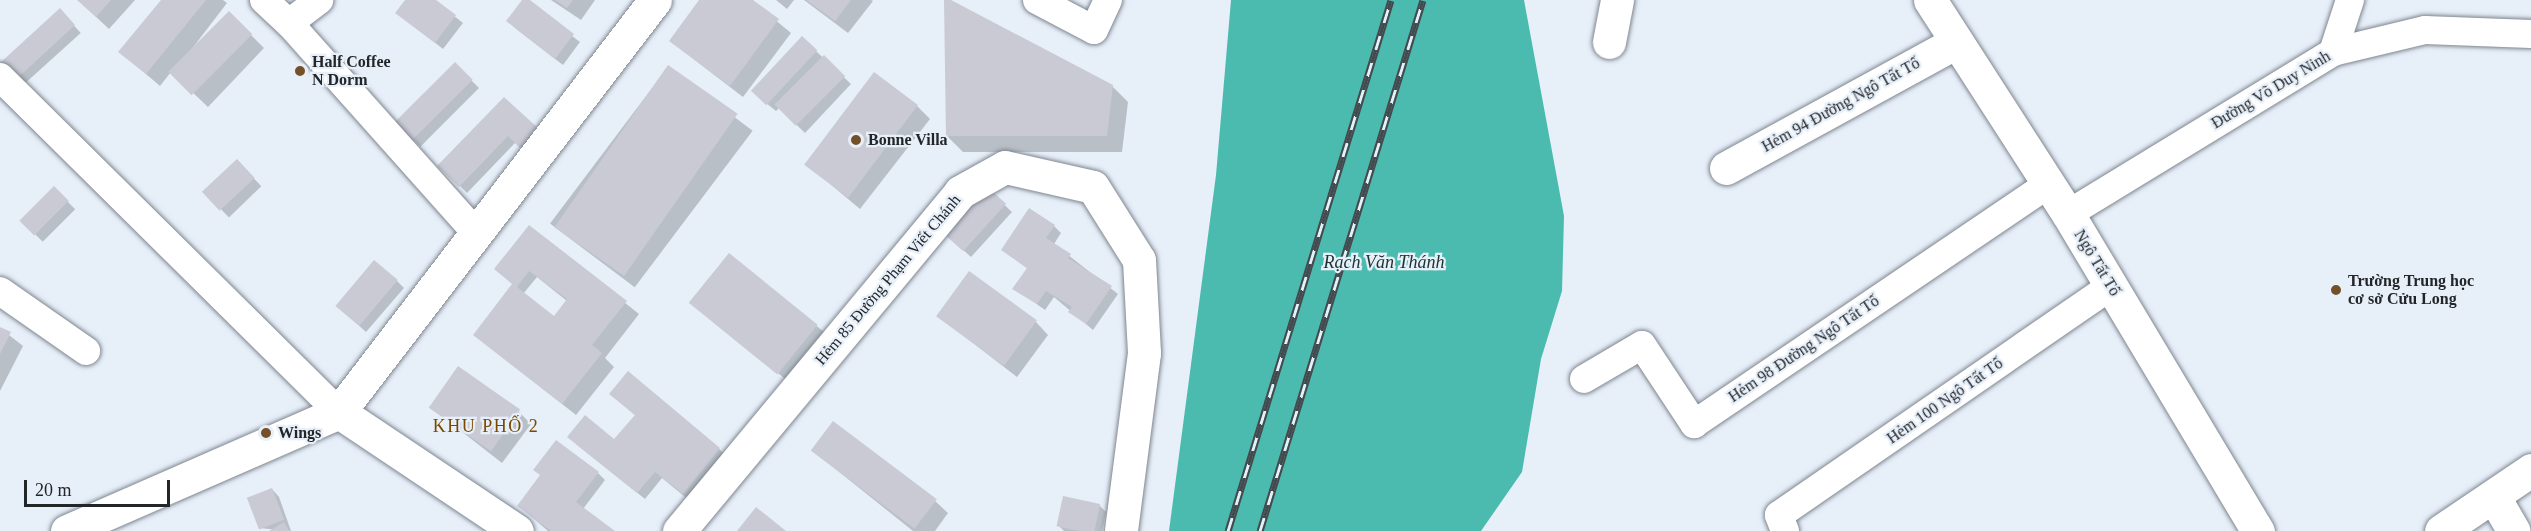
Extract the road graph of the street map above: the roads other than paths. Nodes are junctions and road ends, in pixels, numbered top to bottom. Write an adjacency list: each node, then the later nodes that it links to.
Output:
1 (264, 0): 9 (lane)
2 (319, 0): 9 (lane)
3 (656, 0): 18 (street)
4 (1037, 0): 5 (lane)
5 (1108, 0)
6 (1617, 0): 11 (street)
7 (1930, 0): 12 (street, Ngô Tất Tố)
8 (2350, 0): 13 (lane)
9 (289, 23): 18 (lane)
10 (2531, 34): 13 (lane, Đường Võ Duy Ninh)
11 (1608, 42)
12 (1956, 42): 15 (street, Hẻm 94 Đường Ngô Tất Tố); 16 (street, Ngô Tất Tố)
13 (2333, 52): 17 (lane, Đường Võ Duy Ninh)
14 (0, 77): 23 (lane)
15 (1726, 168)
16 (2049, 184): 17 (street, Ngô Tất Tố); 22 (lane, Hẻm 98 Đường Ngô Tất Tố)
17 (2068, 214): 19 (street, Ngô Tất Tố)
18 (477, 234): 23 (street)
19 (2111, 286): 26 (lane, Hẻm 100 Ngô Tất Tố); 31 (street, Ngô Tất Tố)
20 (0, 291): 21 (lane)
21 (86, 351)
22 (1584, 379)
23 (339, 412): 27 (street); 28 (street)
24 (2531, 470): 25 (street)
25 (2494, 497): 32 (street); 33 (street)
26 (1782, 523)
27 (67, 531)
28 (517, 531)
29 (680, 531): 30 (street, Hẻm 85 Đường Phạm Viết Chánh)
30 (1121, 531)
31 (2258, 531)
32 (2441, 531)
33 (2514, 531)

